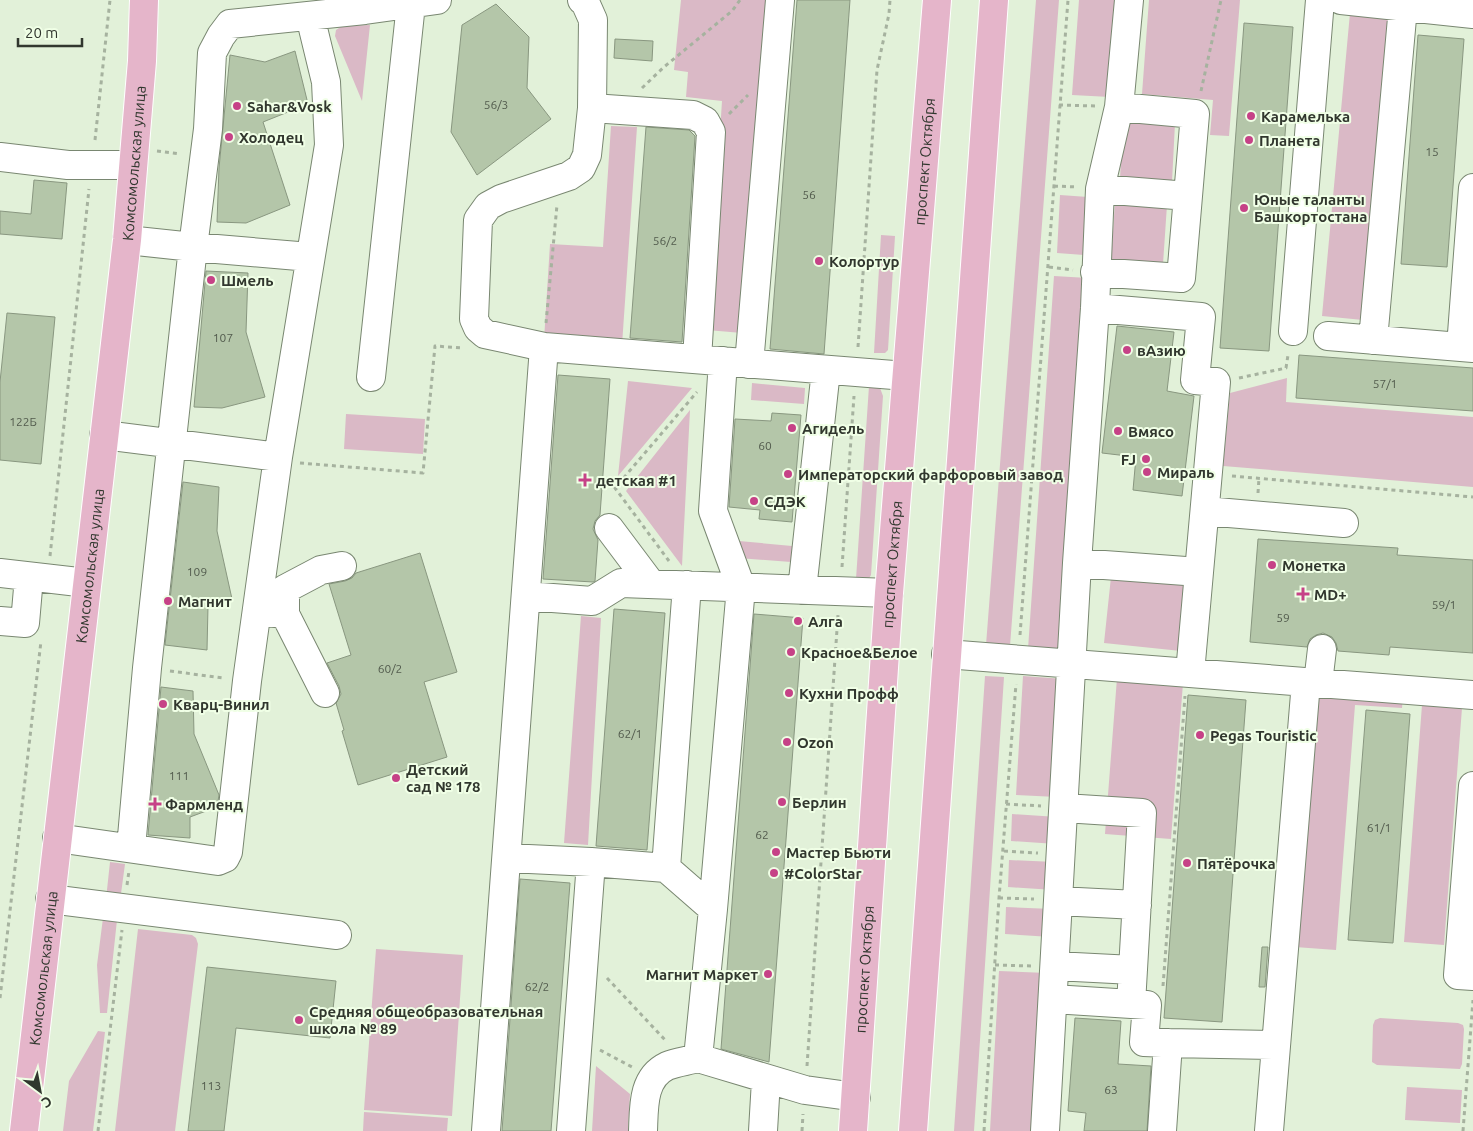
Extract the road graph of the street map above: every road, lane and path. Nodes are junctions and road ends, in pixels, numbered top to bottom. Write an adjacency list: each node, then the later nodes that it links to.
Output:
1 (110, 0): 27 (path)
2 (144, 0): 28 (main road, Комсомольская улица)
3 (437, 0): 14 (street)
4 (582, 0): 22 (street)
5 (740, 0): 23 (path)
6 (780, 0): 19 (street)
7 (937, 0): 46 (main road, проспект Октября)
8 (994, 0): 75 (main road)
9 (1068, 0): 20 (path)
10 (1130, 0): 21 (street)
11 (1221, 0): 24 (path)
12 (1320, 0): 38 (street)
13 (1341, 0): 16 (street)
14 (410, 4): 15 (street); 47 (street)
15 (361, 5): 18 (street)
16 (1404, 7): 17 (street); 40 (street)
17 (1473, 14)
18 (310, 16): 34 (street); 35 (street)
19 (774, 68): 25 (path); 44 (street)
20 (1058, 105): 21 (path); 76 (path)
21 (1119, 107): 24 (street); 31 (street)
22 (592, 108): 23 (street); 29 (street)
23 (620, 110): 25 (street)
24 (1195, 114): 32 (street)
25 (711, 132): 44 (street)
26 (0, 157): 27 (street)
27 (92, 165): 28 (street); 62 (path)
28 (133, 165): 33 (main road, Комсомольская улица)
29 (560, 179): 41 (path); 41 (street)
30 (1473, 188): 42 (street)
31 (1100, 189): 32 (street); 36 (street)
32 (1188, 196): 36 (street)
33 (127, 240): 34 (street); 50 (main road, Комсомольская улица)
34 (193, 248): 35 (street); 51 (street)
35 (310, 257): 52 (street)
36 (1095, 272): 37 (street)
37 (1094, 308): 48 (street); 58 (street)
38 (1293, 331): 48 (path)
39 (1328, 336): 40 (street)
40 (1373, 340): 42 (street)
41 (544, 347): 44 (street); 69 (street)
42 (1467, 347)
43 (465, 348): 52 (path)
44 (723, 361): 45 (street); 66 (street)
45 (826, 370): 46 (street); 67 (street)
46 (906, 376): 68 (main road, проспект Октября)
47 (371, 377)
48 (1216, 382): 53 (street)
49 (698, 391): 65 (path)
50 (104, 435): 51 (street); 63 (main road, Комсомольская улица)
51 (172, 444): 52 (street); 78 (street)
52 (278, 459): 70 (street)
53 (1208, 474): 54 (path); 55 (street)
54 (1473, 497)
55 (1205, 511): 56 (street); 60 (street)
56 (1344, 523)
57 (609, 528): 64 (street)
58 (1077, 563): 60 (street); 77 (street)
59 (342, 566): 71 (street)
60 (1199, 572): 79 (street)
61 (0, 573): 62 (street)
62 (38, 578): 63 (street); 72 (street)
63 (87, 583): 87 (main road, Комсомольская улица)
64 (651, 584): 65 (street); 69 (street)
65 (687, 585): 66 (street); 93 (street)
66 (741, 587): 67 (street); 99 (street)
67 (802, 590): 68 (street)
68 (889, 593): 117 (main road, проспект Октября)
69 (526, 596): 91 (street)
70 (257, 610): 71 (street); 80 (street)
71 (285, 614): 82 (street)
72 (0, 621)
73 (41, 637): 108 (path)
74 (1322, 649): 81 (street)
75 (946, 654): 76 (street); 125 (main road)
76 (1018, 660): 77 (street); 85 (path)
77 (1072, 663): 79 (street); 86 (street)
78 (147, 668): 80 (path); 88 (street)
79 (1188, 673): 81 (street); 106 (path)
80 (247, 681): 88 (street)
81 (1312, 682): 83 (street); 113 (street)
82 (325, 693)
83 (1473, 695)
84 (1473, 786): 105 (street)
85 (1006, 804): 86 (path); 89 (path)
86 (1064, 808): 90 (street); 97 (street)
87 (57, 838): 88 (street); 95 (main road, Комсомольская улица)
88 (131, 848): 98 (path)
89 (1004, 850): 90 (path); 94 (path)
90 (1061, 854): 96 (street)
91 (507, 858): 92 (street); 120 (street)
92 (591, 862): 93 (street); 101 (street)
93 (666, 868): 99 (street)
94 (999, 898): 96 (path); 102 (path)
95 (50, 899): 98 (street); 118 (main road, Комсомольская улица)
96 (1058, 901): 97 (street); 103 (street)
97 (1137, 905): 104 (street)
98 (124, 908): 100 (street); 119 (path)
99 (713, 909): 114 (street)
100 (337, 936)
101 (584, 953): 111 (street); 114 (path)
102 (995, 964): 103 (path); 126 (path)
103 (1055, 966): 104 (street); 109 (street)
104 (1133, 970): 110 (street)
105 (1473, 976)
106 (1162, 994)
107 (1473, 995): 130 (path)
108 (0, 998)
109 (1053, 999): 110 (street); 127 (street)
110 (1131, 1004): 112 (street)
111 (578, 1038): 115 (path); 121 (street)
112 (1168, 1043): 113 (street); 128 (street)
113 (1276, 1045): 129 (street)
114 (691, 1060): 115 (street); 116 (street)
115 (652, 1078): 122 (street)
116 (766, 1080): 117 (street); 123 (street)
117 (856, 1097): 124 (main road, проспект Октября)
118 (24, 1131)
119 (98, 1131)
120 (486, 1131)
121 (571, 1131)
122 (643, 1131)
123 (762, 1131)
124 (853, 1131)
125 (913, 1131)
126 (984, 1131)
127 (1045, 1131)
128 (1162, 1131)
129 (1269, 1131)
130 (1463, 1131)

